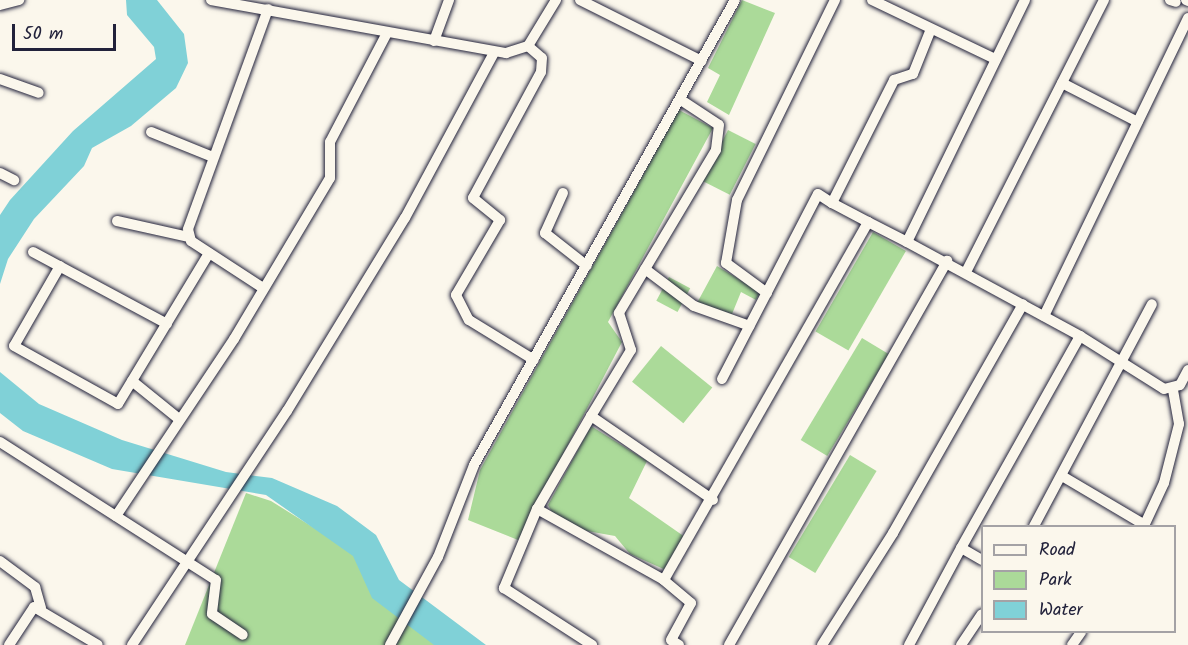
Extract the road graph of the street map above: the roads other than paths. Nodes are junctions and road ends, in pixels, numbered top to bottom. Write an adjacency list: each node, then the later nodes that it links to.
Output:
1 (19, 0): 12 (street)
2 (211, 0): 11 (street)
3 (449, 0): 17 (street)
4 (556, 0): 18 (street)
5 (580, 0): 21 (street)
6 (735, 0): 21 (street)
7 (835, 0): 45 (street)
8 (872, 0): 15 (street)
9 (1024, 0): 20 (street)
10 (1104, 0): 23 (street)
11 (245, 3): 13 (street)
12 (0, 5)
13 (268, 9): 16 (street); 28 (street)
14 (1188, 18): 26 (street)
15 (931, 29): 20 (street); 32 (street)
16 (387, 33): 17 (street); 44 (street)
17 (434, 41): 19 (street)
18 (528, 46): 19 (street); 52 (street)
19 (494, 52): 70 (street)
20 (995, 59): 36 (street)
21 (702, 61): 25 (street)
22 (0, 79): 24 (street)
23 (1062, 83): 26 (street); 43 (street)
24 (39, 93)
25 (681, 100): 41 (street); 42 (street)
26 (1138, 122): 48 (street)
27 (151, 132): 28 (street)
28 (213, 157): 35 (street)
29 (0, 173): 30 (street)
30 (14, 180)
31 (563, 193): 41 (street)
32 (832, 203): 34 (street); 45 (street)
33 (117, 221): 35 (street)
34 (868, 222): 36 (street); 62 (street)
35 (189, 237): 38 (street)
36 (907, 242): 39 (street)
37 (33, 252): 40 (street)
38 (209, 253): 44 (street); 49 (street)
39 (947, 261): 43 (street); 83 (street)
40 (60, 266): 49 (street); 56 (street)
41 (587, 266): 52 (street)
42 (645, 268): 50 (street); 58 (street)
43 (966, 272): 47 (street)
44 (263, 288): 59 (street)
45 (767, 293): 50 (street)
46 (1152, 303): 53 (street)
47 (1023, 304): 48 (street); 84 (street)
48 (1044, 316): 51 (street)
49 (167, 324): 56 (street)
50 (750, 326): 55 (street)
51 (1080, 336): 53 (street); 68 (street)
52 (534, 360): 81 (street)
53 (1123, 364): 57 (street); 61 (street)
54 (1188, 370): 57 (street)
55 (722, 379)
56 (132, 381): 59 (street)
57 (1173, 390): 67 (street)
58 (591, 416): 62 (street); 63 (street)
59 (179, 419): 64 (street)
60 (0, 442): 64 (street)
61 (1062, 476): 65 (street); 66 (street)
62 (714, 500): 72 (street)
63 (537, 509): 72 (street); 82 (street)
64 (116, 516): 70 (street)
65 (1035, 525)
66 (1142, 525)
67 (1144, 525)
68 (961, 548): 69 (street); 85 (street)
69 (981, 559)
70 (185, 560): 75 (street); 80 (street)
71 (0, 561): 73 (street)
72 (664, 580): 76 (street)
73 (41, 608): 78 (street); 79 (street)
74 (981, 616): 77 (street)
75 (243, 635)
76 (673, 643)
77 (965, 644)
78 (9, 645)
79 (98, 645)
80 (132, 645)
81 (390, 645)
82 (592, 645)
83 (729, 645)
84 (822, 645)
85 (909, 645)

